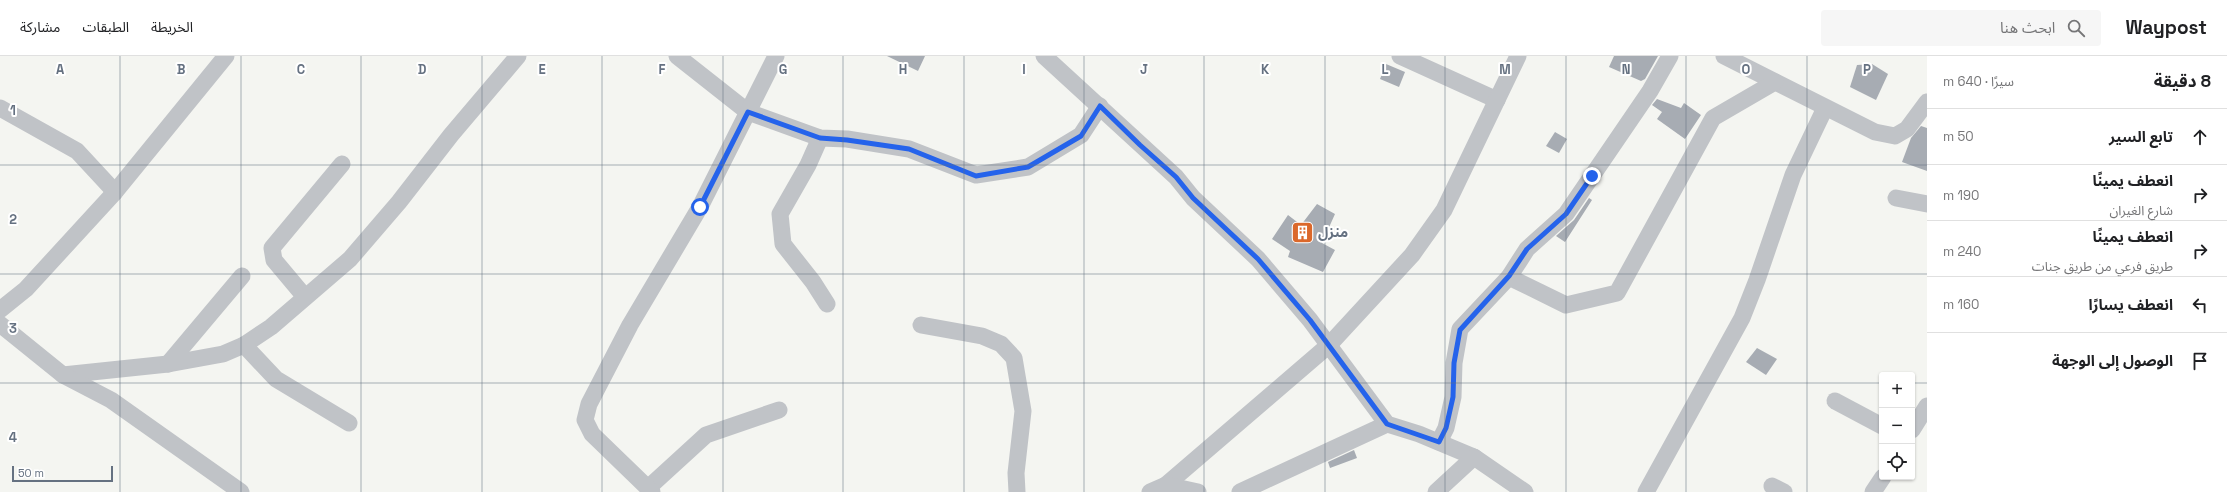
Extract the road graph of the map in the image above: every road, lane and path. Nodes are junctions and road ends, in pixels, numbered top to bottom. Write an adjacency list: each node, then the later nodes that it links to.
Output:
1 (226, 56): 19 (street)
2 (518, 56): 24 (street)
3 (677, 56): 16 (street)
4 (776, 56): 16 (street)
5 (1044, 56): 13 (street)
6 (1400, 56): 11 (street)
7 (1518, 56): 11 (street)
8 (1670, 56): 23 (street)
9 (1724, 56): 10 (street)
10 (1775, 82): 15 (street); 23 (street)
11 (1497, 100): 30 (street)
12 (1927, 102): 15 (street)
13 (1100, 106): 17 (street); 30 (street)
14 (0, 108): 19 (street)
15 (1825, 108): 52 (street)
16 (748, 112): 17 (street); 44 (street)
17 (820, 138): 25 (street)
18 (342, 164): 24 (street)
19 (115, 192): 26 (street)
20 (1896, 198): 21 (street)
21 (1927, 204)
22 (242, 276): 31 (street)
23 (1509, 276): 40 (street)
24 (305, 297): 29 (street)
25 (827, 304)
26 (0, 310)
27 (0, 324): 32 (street)
28 (921, 325): 46 (street)
29 (244, 345): 31 (street); 36 (street)
30 (1329, 345): 37 (street); 43 (street)
31 (168, 364): 32 (street)
32 (63, 375): 45 (street)
33 (1835, 401): 38 (street)
34 (1927, 406): 39 (street)
35 (778, 410): 44 (street)
36 (349, 423)
37 (1387, 424): 40 (street); 49 (street)
38 (1879, 424)
39 (1915, 425)
40 (1439, 442): 41 (street)
41 (1474, 457): 50 (street); 51 (street)
42 (1881, 480): 53 (street)
43 (1166, 485): 47 (street); 48 (street)
44 (650, 490)
45 (241, 492)
46 (1017, 492)
47 (1150, 492)
48 (1198, 492)
49 (1240, 492)
50 (1436, 492)
51 (1525, 492)
52 (1646, 492)
53 (1874, 492)

